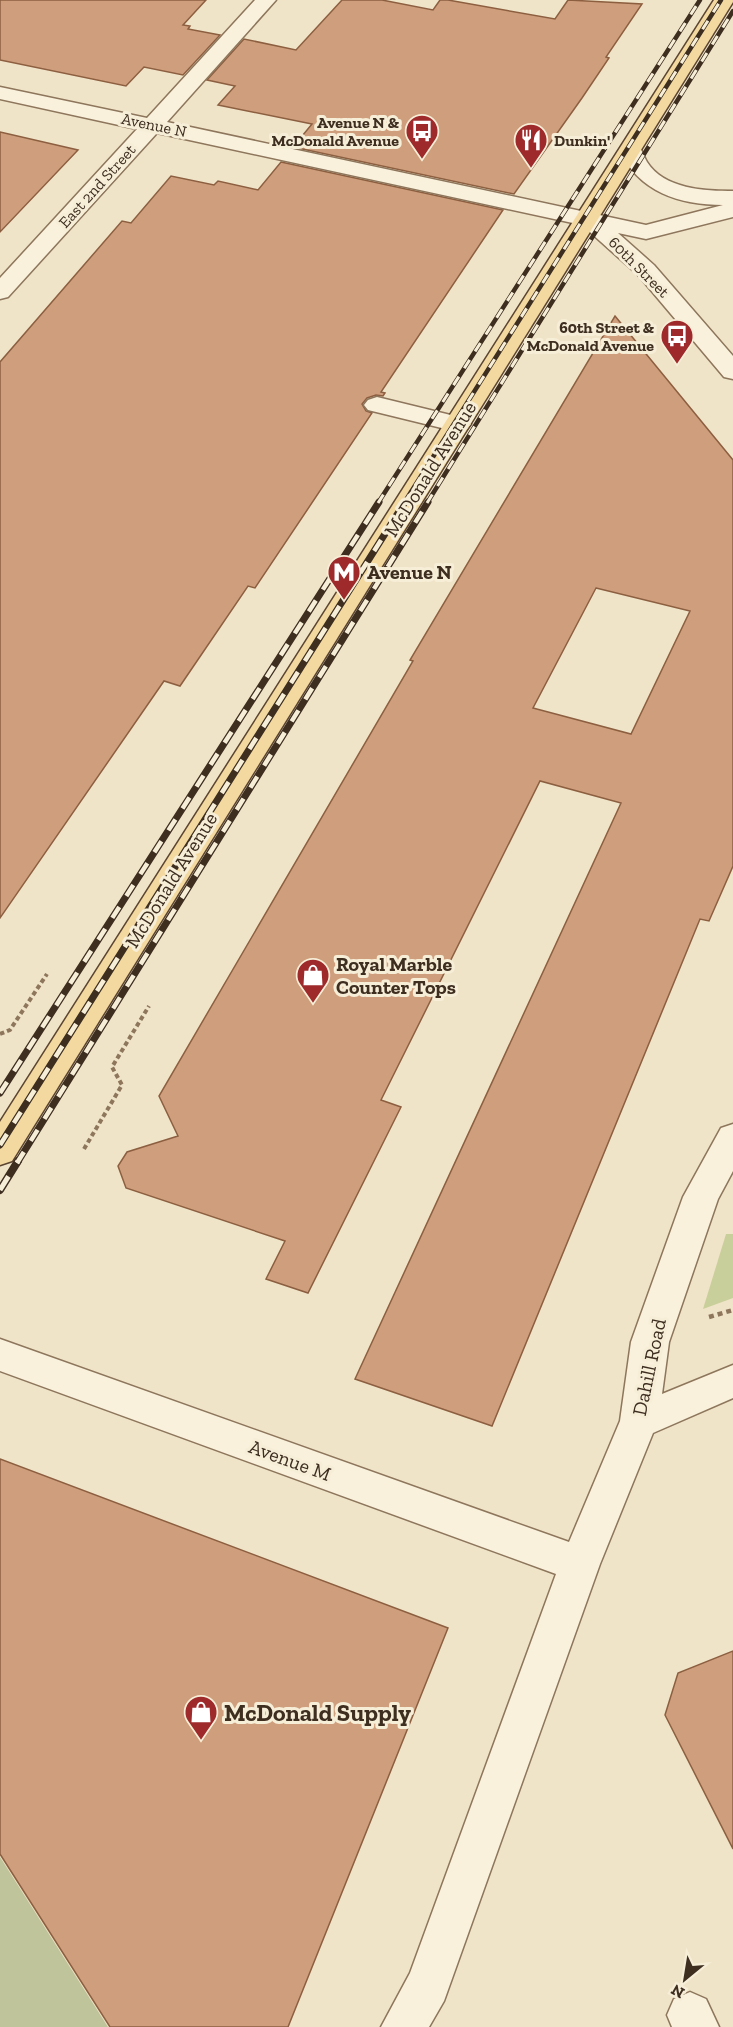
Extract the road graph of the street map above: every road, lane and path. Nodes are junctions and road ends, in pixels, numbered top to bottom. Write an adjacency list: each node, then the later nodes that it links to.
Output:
1 (266, 0): 4 (street, East 2nd Street)
2 (724, 0): 5 (main road, McDonald Avenue)
3 (0, 93): 4 (street, Avenue N)
4 (153, 125): 8 (street, Avenue N); 9 (street, East 2nd Street)
5 (631, 150): 6 (street); 8 (main road, McDonald Avenue)
6 (733, 198)
7 (733, 208): 8 (street, Avenue N)
8 (589, 219): 10 (street, 60th Street); 12 (main road, McDonald Avenue)
9 (0, 292)
10 (733, 372)
11 (377, 405): 12 (street)
12 (458, 424): 18 (main road, McDonald Avenue)
13 (47, 974): 15 (path)
14 (149, 1006): 17 (path)
15 (0, 1034)
16 (733, 1138): 23 (street, Dahill Road)
17 (84, 1149)
18 (0, 1151)
19 (733, 1310): 20 (path)
20 (709, 1317)
21 (0, 1356): 24 (street, Avenue M)
22 (733, 1381): 23 (street)
23 (639, 1420): 24 (street, Dahill Road)
24 (580, 1564): 25 (street, Dahill Road)
25 (404, 2027)

